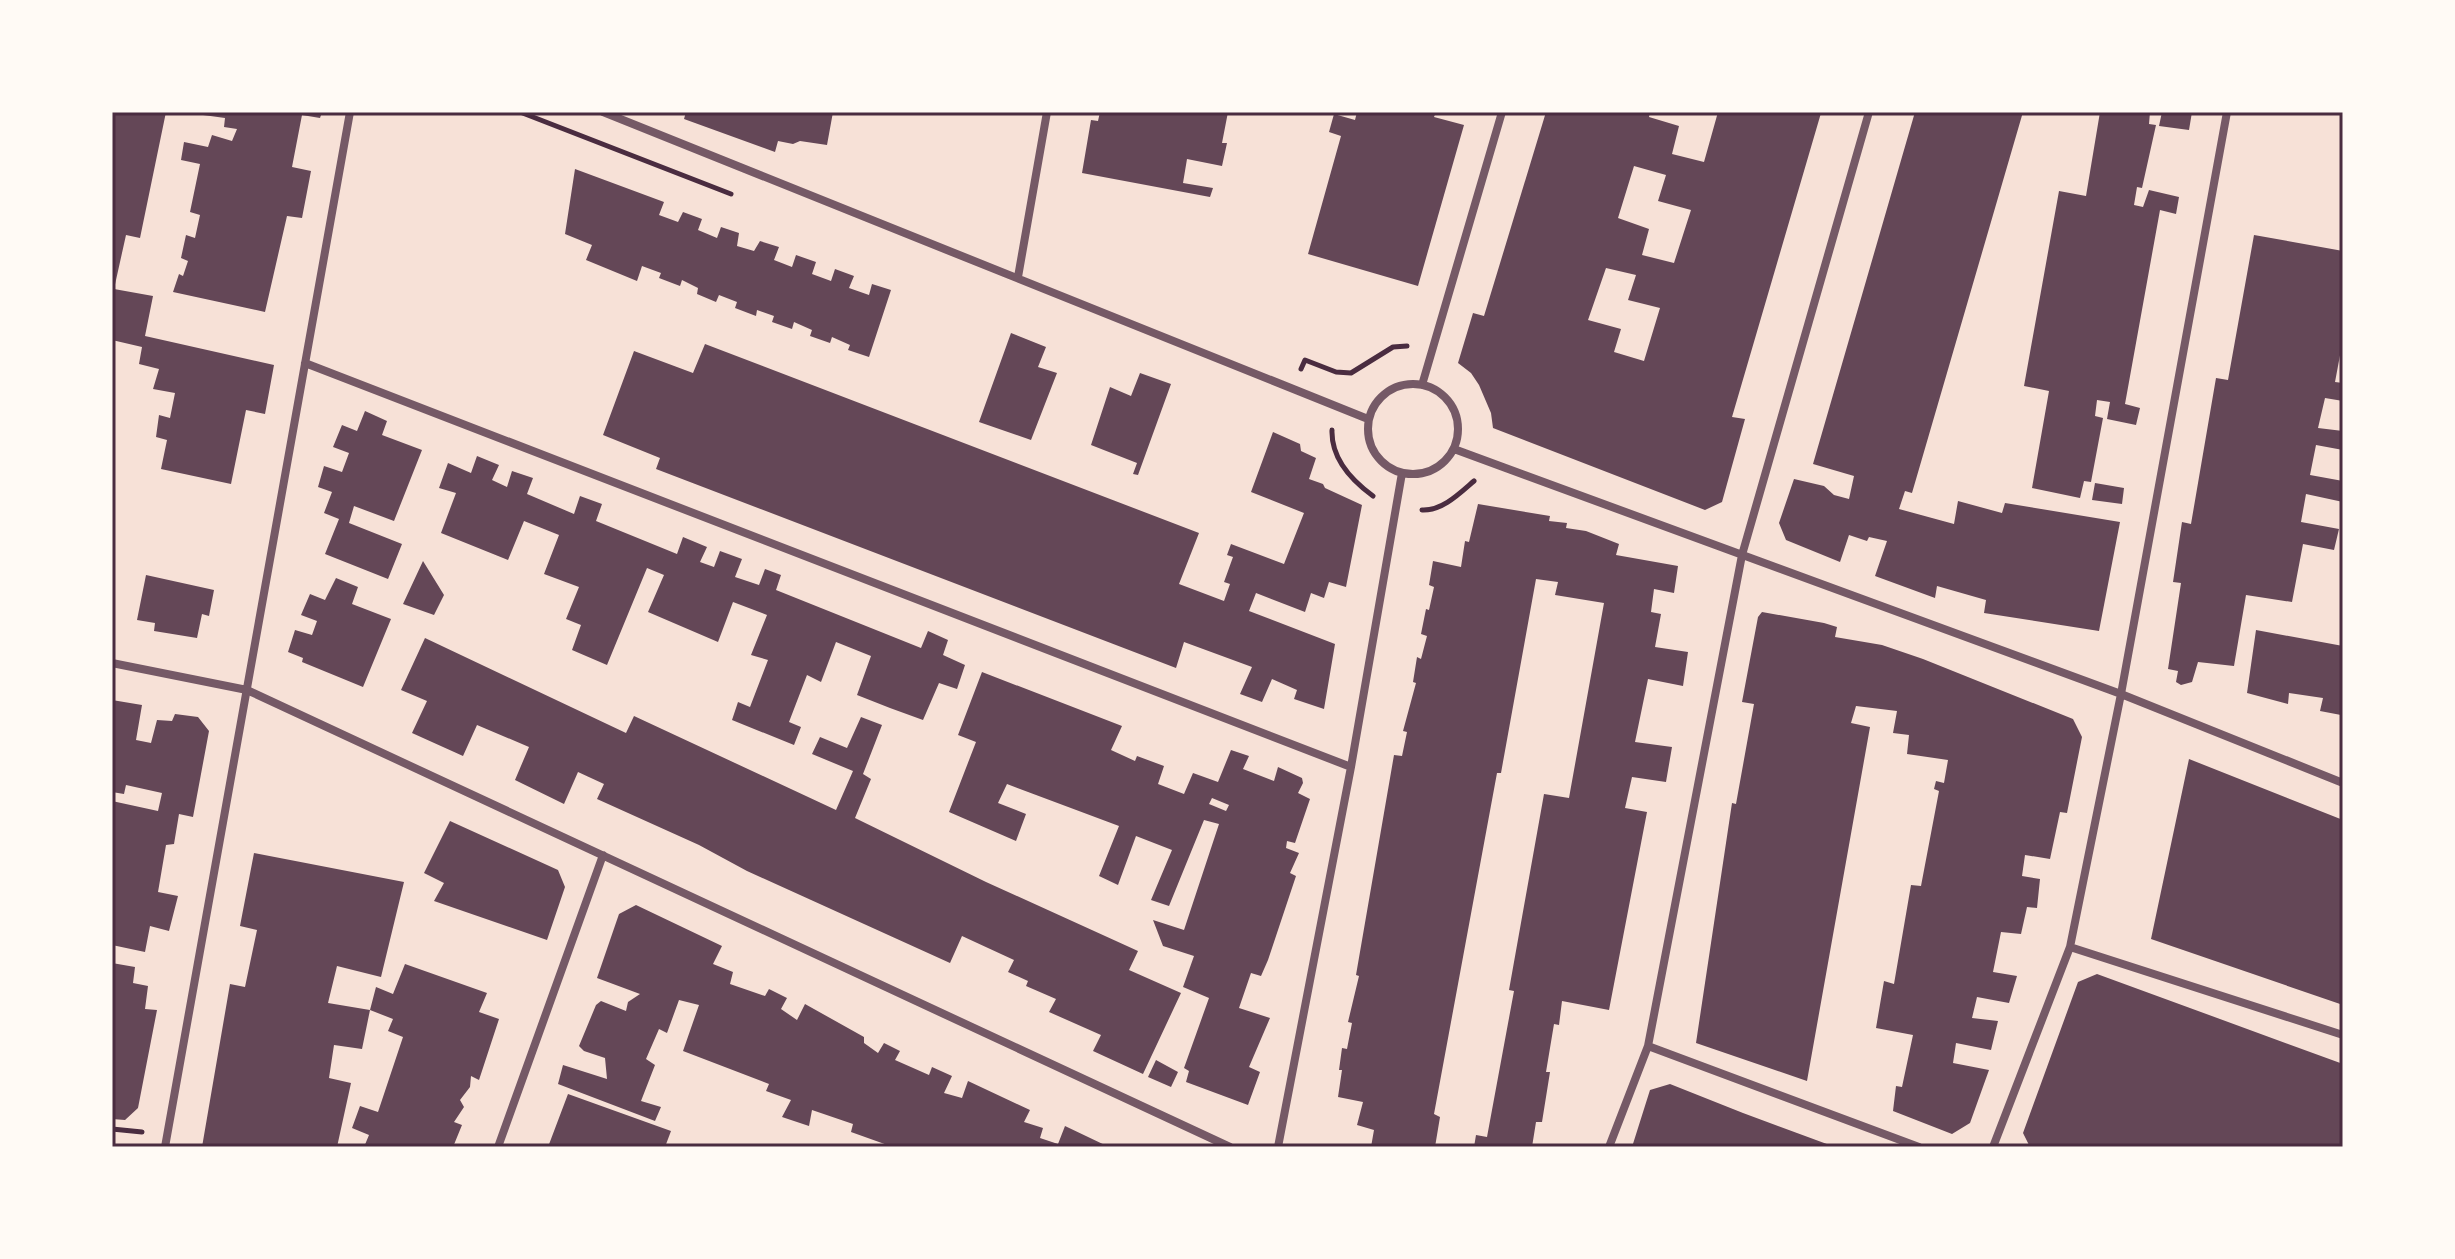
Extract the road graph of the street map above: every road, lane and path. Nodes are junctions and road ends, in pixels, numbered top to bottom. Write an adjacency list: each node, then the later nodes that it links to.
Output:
1 (350, 112): 13 (street)
2 (520, 112): 10 (path)
3 (603, 112): 9 (street)
4 (634, 112): 9 (street)
5 (1047, 112): 11 (street)
6 (1502, 112): 14 (street)
7 (1869, 112): 23 (street)
8 (2227, 112): 26 (street)
9 (632, 123): 11 (street)
10 (743, 199)
11 (1018, 277): 15 (street)
12 (1409, 346): 15 (path)
13 (305, 363): 25 (street); 27 (street)
14 (1422, 385): 16 (street); 18 (street)
15 (1293, 389): 16 (street)
16 (1368, 419): 19 (street)
17 (1320, 423): 21 (path)
18 (1454, 449): 19 (street); 23 (street)
19 (1402, 473): 27 (street)
20 (1476, 478): 22 (path)
21 (1372, 510)
22 (1417, 522)
23 (1742, 555): 26 (street); 32 (street)
24 (112, 663): 25 (street)
25 (247, 690): 29 (street); 35 (street)
26 (2121, 694): 28 (street); 30 (street)
27 (1351, 767): 38 (street)
28 (2343, 783)
29 (603, 855): 36 (street); 37 (street)
30 (2070, 947): 31 (street); 41 (street)
31 (2343, 1035)
32 (1648, 1046): 39 (street); 40 (street)
33 (112, 1129): 34 (path)
34 (147, 1133)
35 (165, 1147)
36 (498, 1147)
37 (1230, 1147)
38 (1278, 1147)
39 (1609, 1147)
40 (1919, 1147)
41 (1993, 1147)

